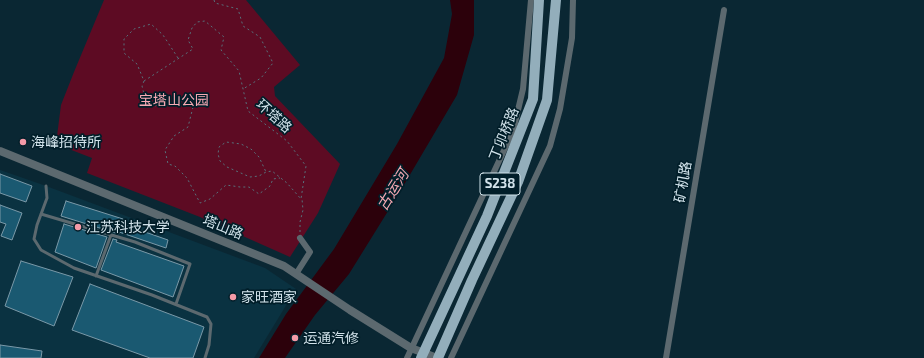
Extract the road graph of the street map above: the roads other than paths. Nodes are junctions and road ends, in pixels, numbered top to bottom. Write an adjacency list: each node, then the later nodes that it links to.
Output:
1 (530, 0): 14 (street)
2 (539, 0): 15 (main road, 丁卯桥路 / S238)
3 (556, 0): 18 (main road, 丁卯桥路 / S238)
4 (573, 0): 19 (street)
5 (724, 10): 20 (street, 矿机路)
6 (0, 152): 11 (street, 塔山路)
7 (46, 186): 8 (lane)
8 (41, 214): 9 (lane); 12 (lane)
9 (111, 235): 12 (lane); 13 (lane)
10 (300, 238): 11 (street)
11 (296, 274): 14 (street, 塔山路)
12 (96, 276): 13 (lane)
13 (176, 304): 16 (lane)
14 (412, 348): 15 (street, 塔山路); 17 (street)
15 (422, 355): 18 (street, 塔山路)
16 (205, 358)
17 (407, 358)
18 (438, 358)
19 (451, 358)
20 (666, 358)

